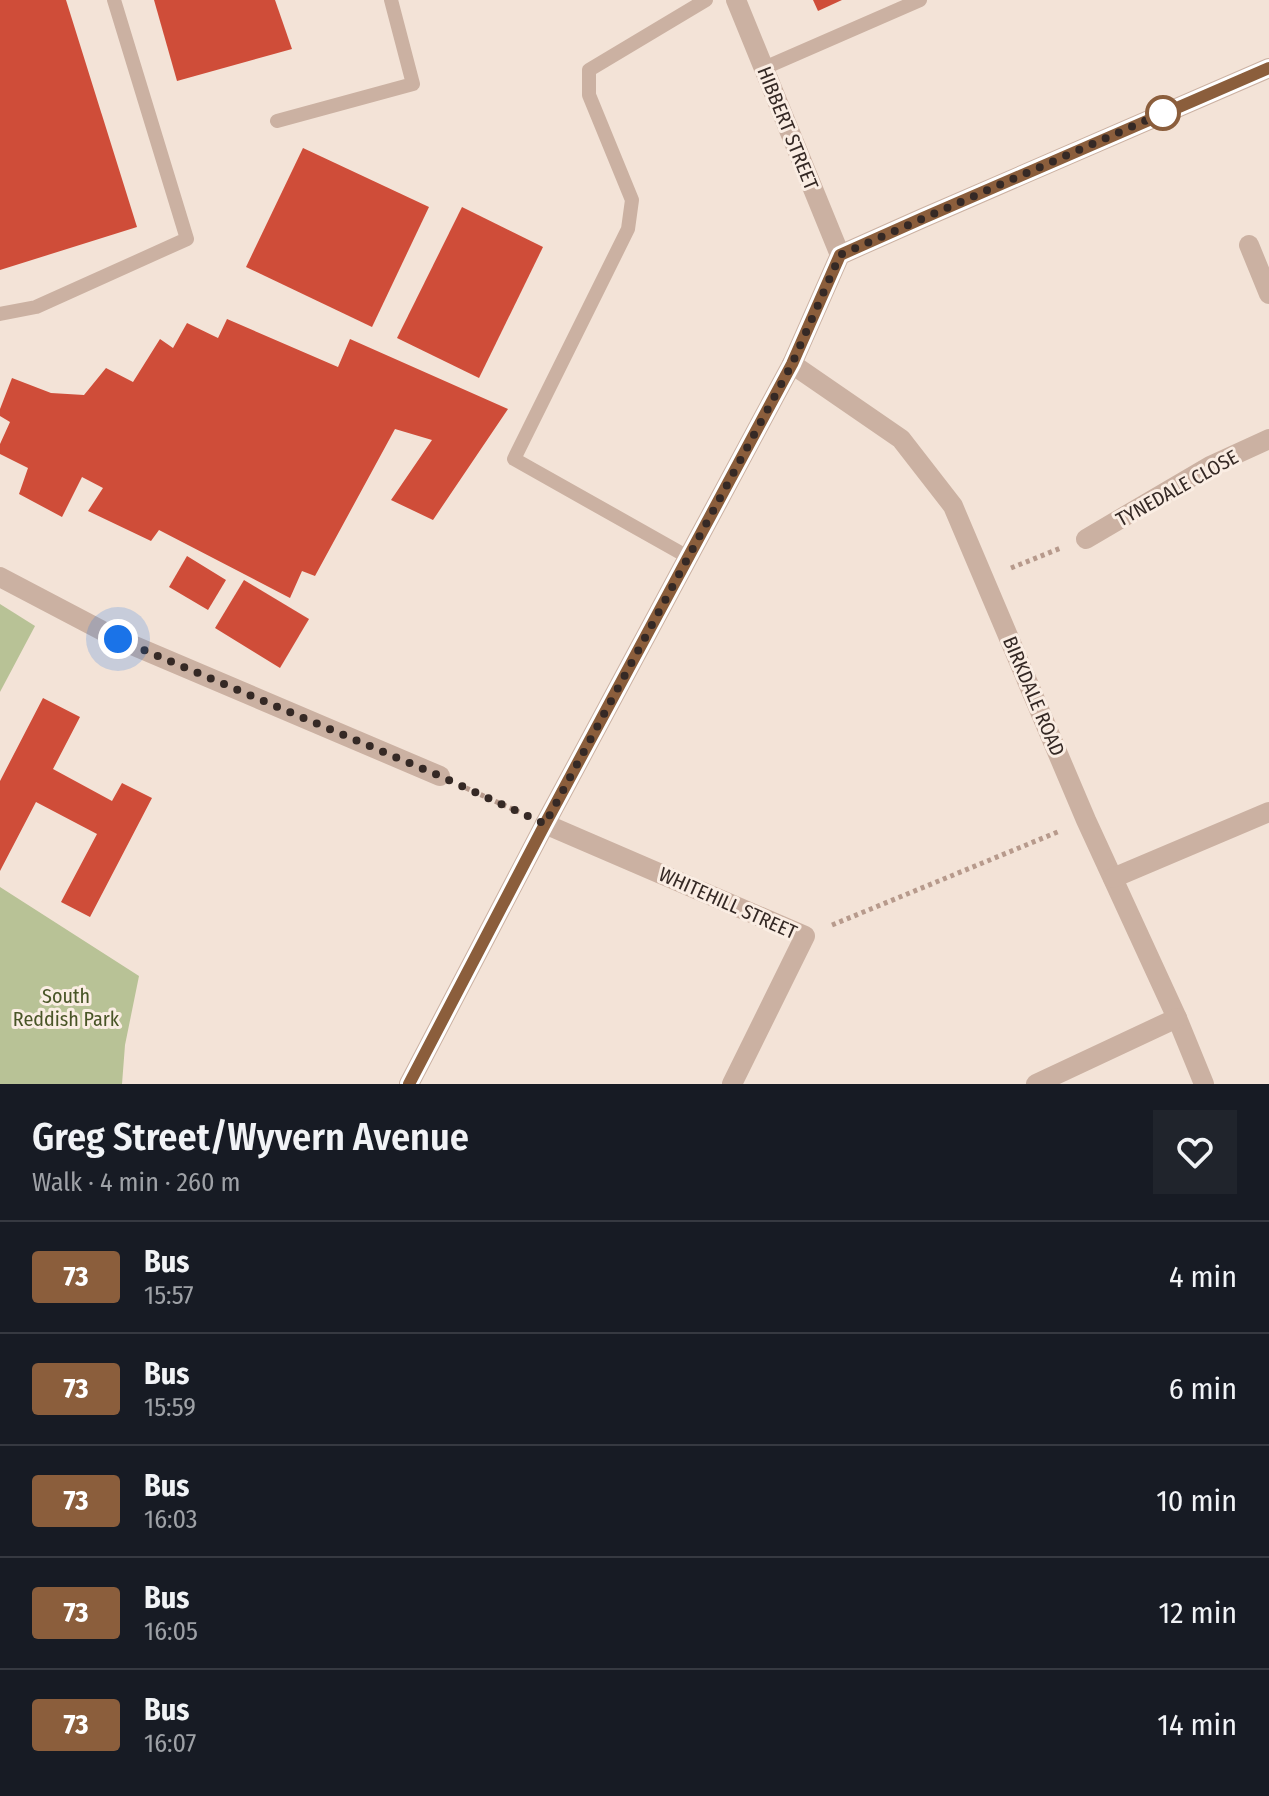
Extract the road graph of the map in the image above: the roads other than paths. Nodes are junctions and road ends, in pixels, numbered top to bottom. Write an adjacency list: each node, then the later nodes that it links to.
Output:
1 (114, 0): 12 (lane)
2 (391, 0): 8 (lane)
3 (706, 0): 16 (lane)
4 (736, 0): 6 (street, HIBBERT STREET)
5 (920, 0): 6 (lane)
6 (764, 68): 10 (street, HIBBERT STREET)
7 (1269, 68): 10 (street)
8 (277, 121)
9 (1249, 245): 11 (street)
10 (840, 255): 13 (street)
11 (1269, 294)
12 (0, 314)
13 (792, 364): 16 (street); 21 (street, BIRKDALE ROAD)
14 (1269, 439): 15 (street, TYNEDALE CLOSE)
15 (1086, 539)
16 (688, 557): 20 (street)
17 (0, 577): 18 (street)
18 (440, 776)
19 (1269, 812): 21 (street)
20 (545, 824): 23 (street); 24 (street, WHITEHILL STREET)
21 (1113, 878): 22 (street, BIRKDALE ROAD)
22 (1177, 1018): 25 (street); 26 (street, BIRKDALE ROAD)
23 (409, 1084)
24 (732, 1084)
25 (1036, 1084)
26 (1204, 1084)

